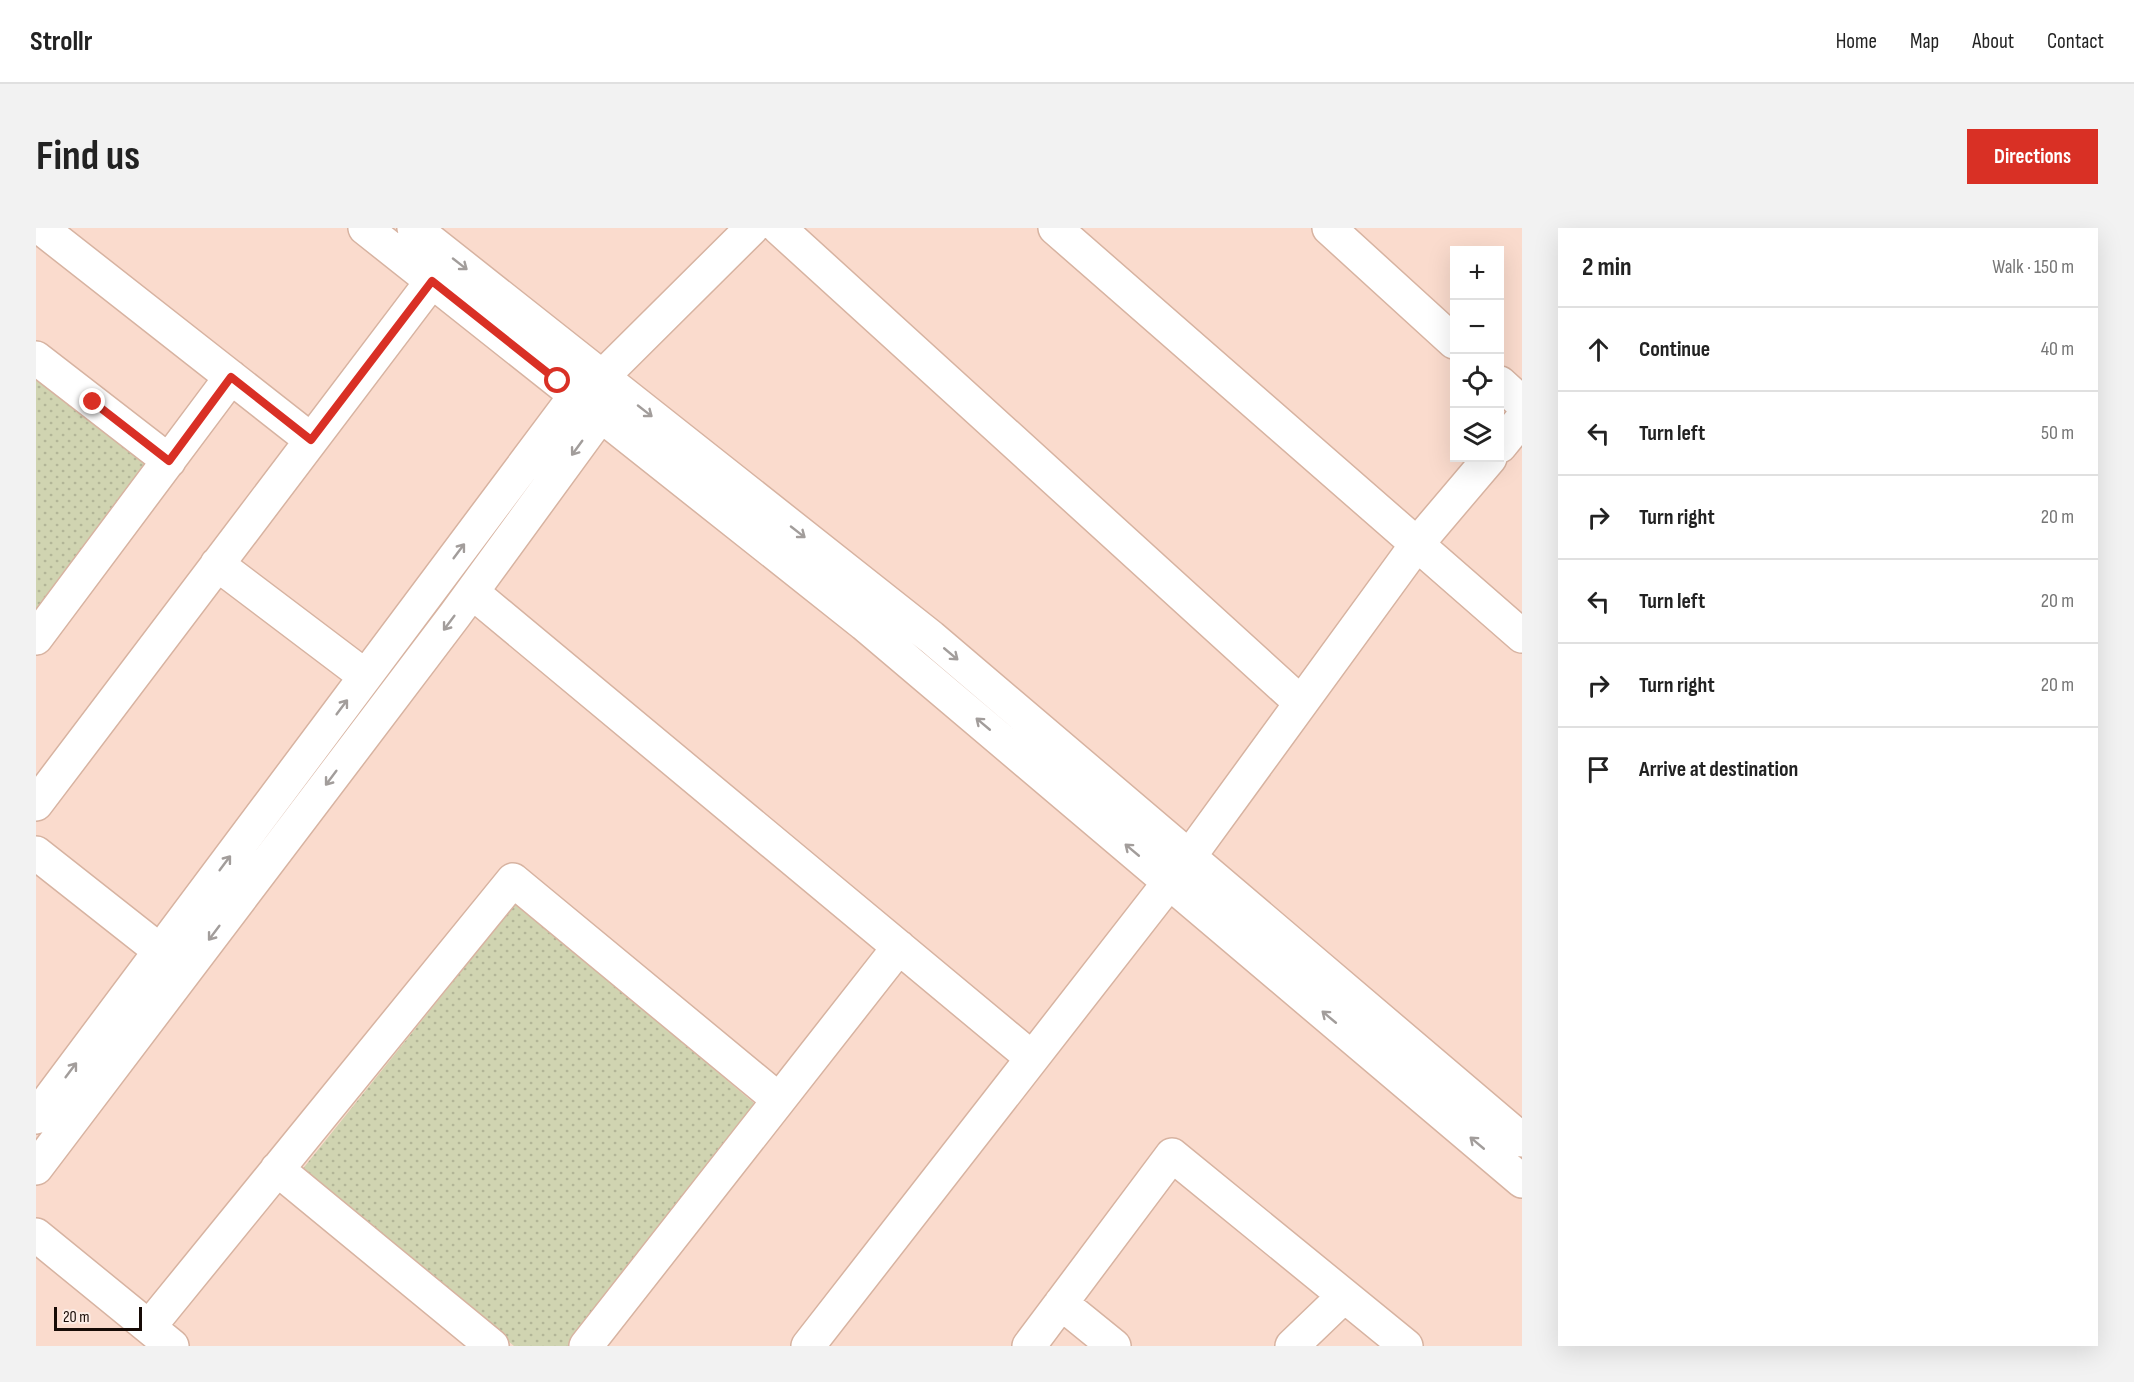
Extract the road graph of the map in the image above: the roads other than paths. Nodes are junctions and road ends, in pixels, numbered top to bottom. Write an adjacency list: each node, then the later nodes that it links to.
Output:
1 (41, 228): 11 (street)
2 (365, 228): 8 (street)
3 (414, 228): 12 (street, one-way to 12)
4 (752, 228): 12 (street)
5 (779, 228): 27 (street)
6 (1056, 228): 21 (street)
7 (1329, 228): 9 (street)
8 (432, 281): 12 (street); 17 (street)
9 (1450, 337)
10 (36, 358): 19 (street)
11 (231, 377): 17 (street); 19 (street)
12 (589, 386): 15 (street); 26 (street, one-way to 12); 30 (street, one-way to 30)
13 (1504, 387): 14 (street)
14 (1522, 403)
15 (601, 415): 23 (street, one-way to 23); 30 (street, one-way to 15)
16 (1522, 419): 18 (street)
17 (311, 440): 22 (street)
18 (1504, 441)
19 (169, 461): 25 (street)
20 (1487, 462): 21 (street)
21 (1417, 544): 24 (street); 27 (street)
22 (217, 564): 26 (street); 28 (street)
23 (472, 592): 31 (street); 33 (street, one-way to 33)
24 (1522, 636)
25 (36, 638)
26 (365, 676): 32 (street, one-way to 26)
27 (1301, 703): 30 (street)
28 (36, 804)
29 (36, 853): 32 (street)
30 (1179, 869): 34 (street); 37 (street); 40 (street, one-way to 30)
31 (898, 947): 34 (street); 35 (street)
32 (160, 951): 33 (street); 36 (street, one-way to 32)
33 (185, 971): 38 (street)
34 (1032, 1058): 47 (street)
35 (779, 1100): 39 (street); 46 (street)
36 (36, 1117)
37 (1522, 1140)
38 (36, 1168)
39 (277, 1169): 44 (street); 45 (street)
40 (1522, 1180)
41 (36, 1235): 44 (street)
42 (1344, 1296): 43 (street); 50 (street); 51 (street)
43 (1061, 1303): 48 (street); 49 (street)
44 (160, 1337)
45 (492, 1346)
46 (586, 1346)
47 (808, 1346)
48 (1029, 1346)
49 (1114, 1346)
50 (1292, 1346)
51 (1406, 1346)

